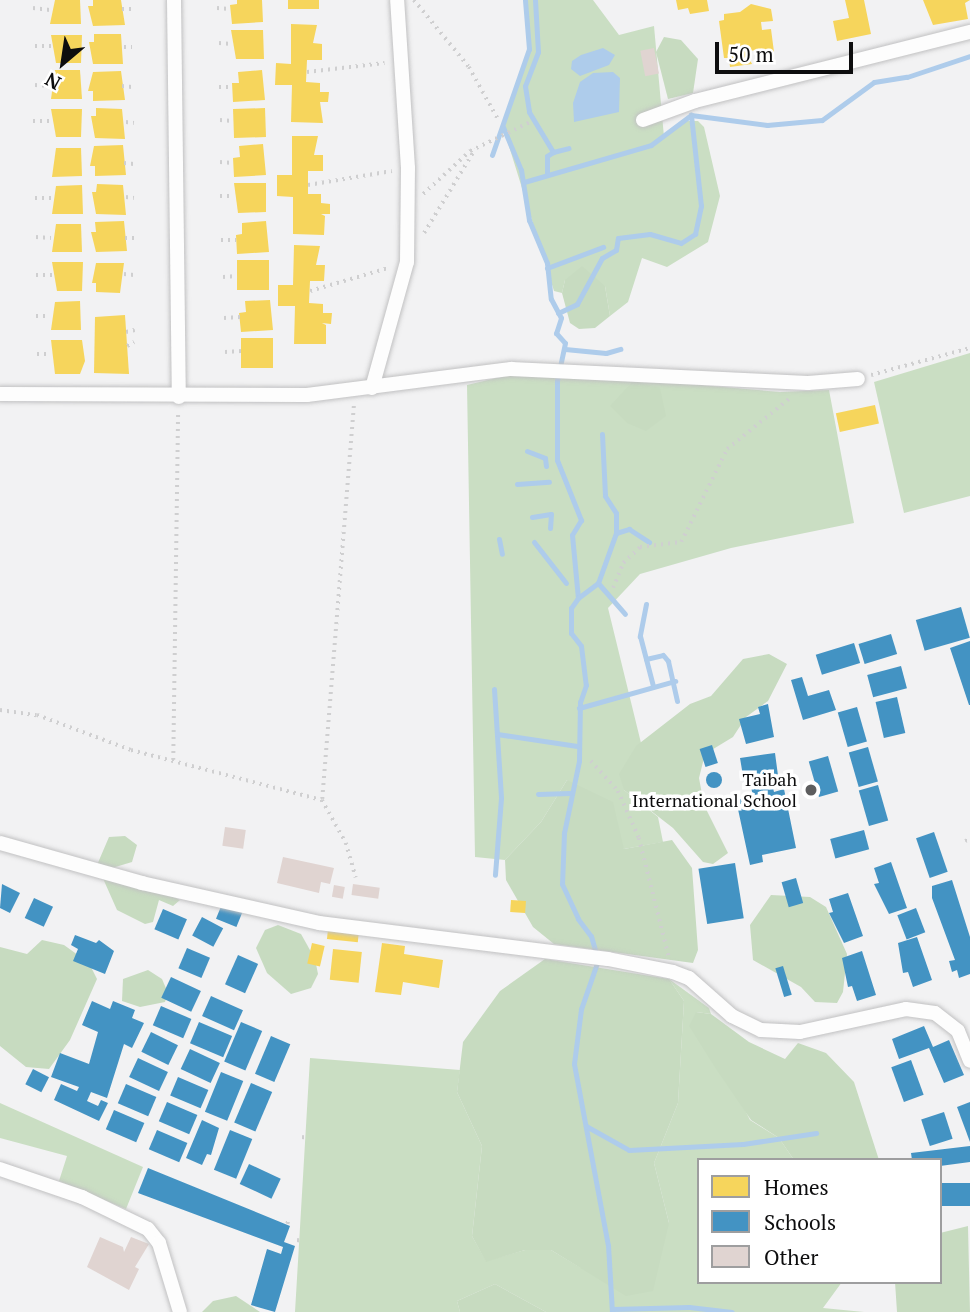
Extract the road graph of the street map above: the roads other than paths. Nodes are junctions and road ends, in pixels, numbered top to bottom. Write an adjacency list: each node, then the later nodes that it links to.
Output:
1 (174, 0): 8 (street)
2 (397, 0): 6 (street)
3 (970, 32): 4 (street)
4 (643, 120)
5 (858, 379): 6 (street)
6 (372, 388): 8 (street)
7 (0, 394): 8 (street)
8 (179, 397)
9 (0, 843): 10 (street)
10 (970, 1060)
11 (0, 1169): 12 (street)
12 (180, 1312)

